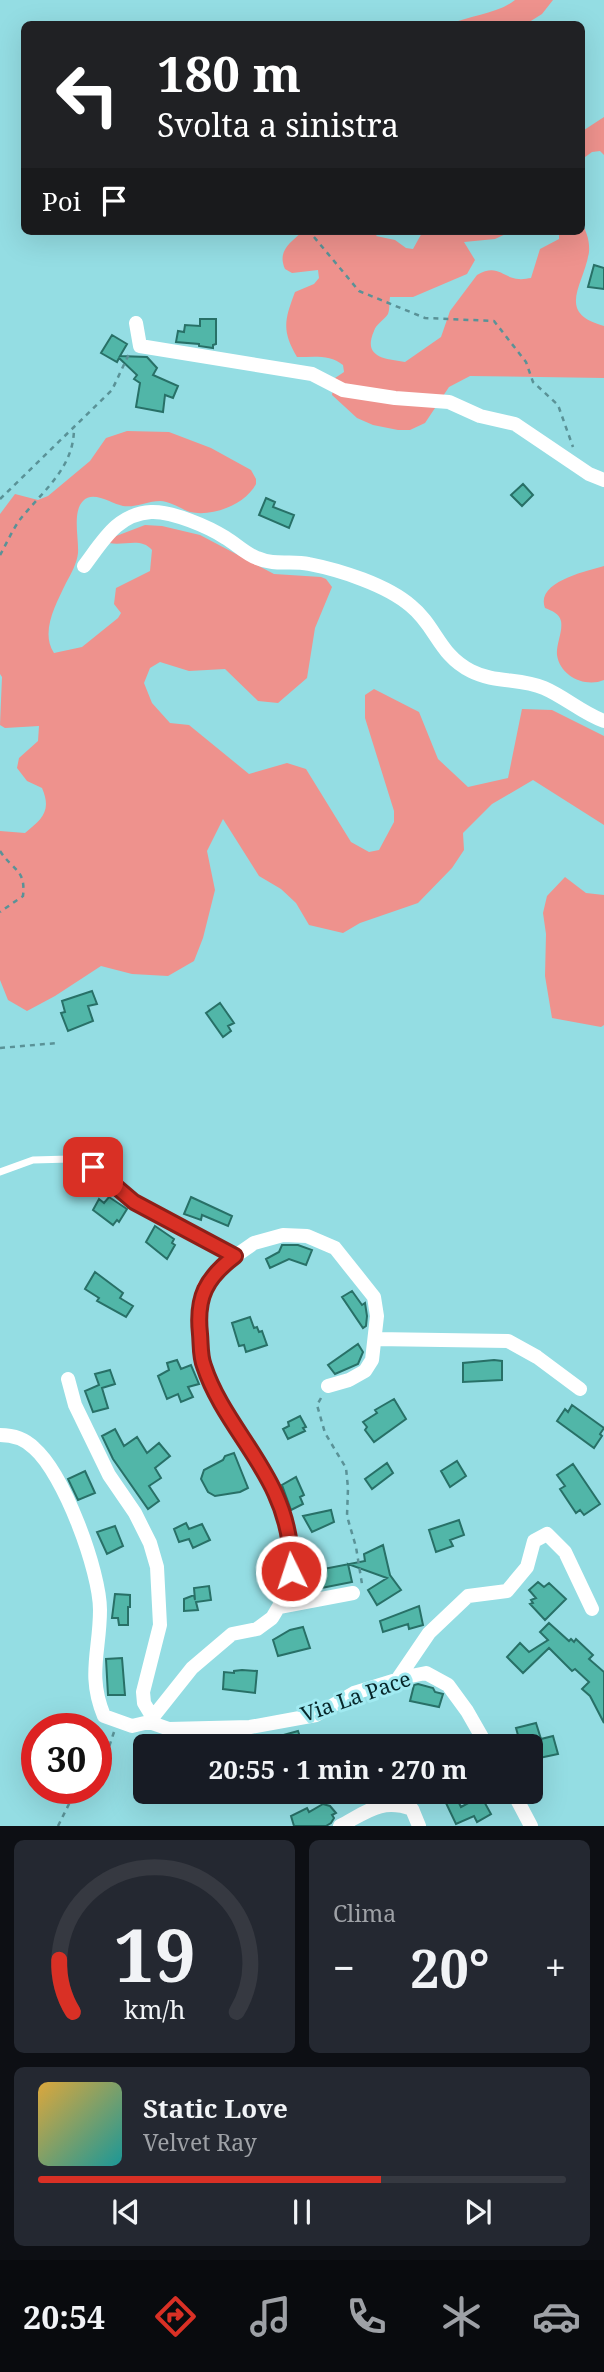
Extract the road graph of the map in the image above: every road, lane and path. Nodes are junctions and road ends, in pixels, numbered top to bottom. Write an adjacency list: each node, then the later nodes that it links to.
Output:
1 (314, 237): 5 (path)
2 (136, 323): 3 (street)
3 (140, 346): 4 (path); 5 (street)
4 (74, 428): 7 (path); 8 (path)
5 (579, 467): 6 (street)
6 (604, 480)
7 (0, 499)
8 (0, 555)
9 (84, 566): 10 (street)
10 (604, 720)
11 (0, 851): 12 (path)
12 (0, 912)
13 (57, 1043): 14 (path)
14 (0, 1048)
15 (0, 1172): 16 (lane)
16 (235, 1256): 17 (street); 23 (street)
17 (374, 1339): 19 (street); 20 (street)
18 (68, 1379): 26 (street)
19 (328, 1386): 22 (path)
20 (580, 1389)
21 (0, 1435): 27 (street)
22 (353, 1593): 23 (street)
23 (279, 1607): 26 (street)
24 (592, 1609): 25 (street)
25 (397, 1680): 26 (street, Via La Pace); 28 (street, Via La Pace)
26 (151, 1720): 27 (street, Via La Pace)
27 (117, 1722): 29 (path)
28 (480, 1734)
29 (112, 1740)
30 (70, 1804): 32 (path)
31 (519, 1804): 35 (street)
32 (58, 1826)
33 (340, 1826): 34 (street)
34 (419, 1826)
35 (531, 1826)

